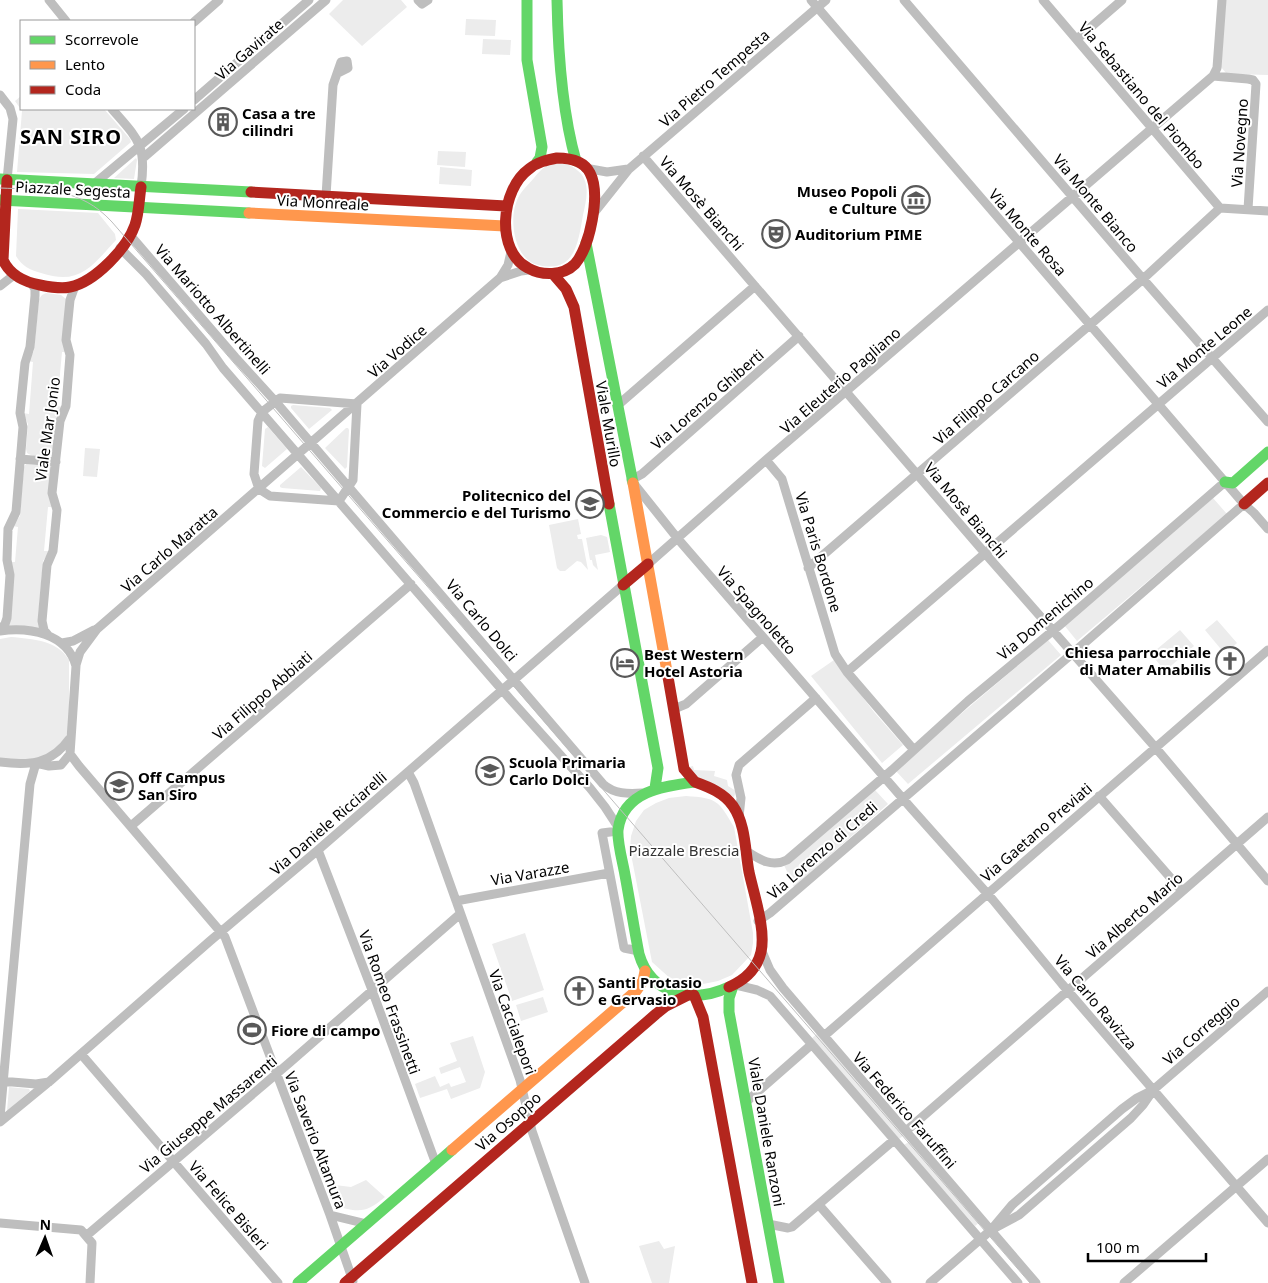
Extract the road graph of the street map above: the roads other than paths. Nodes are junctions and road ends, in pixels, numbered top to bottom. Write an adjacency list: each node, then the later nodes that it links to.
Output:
1 (49, 0): 15 (street)
2 (219, 0): 16 (street)
3 (309, 0): 21 (street, Via Gavirate)
4 (418, 0): 5 (street)
5 (428, 0)
6 (527, 0): 28 (main road)
7 (557, 0): 29 (main road)
8 (826, 0): 14 (street, Via Pietro Tempesta)
9 (904, 0): 36 (street, Via Monte Bianco)
10 (1043, 0): 17 (street, Via Sebastiano del Piombo)
11 (1122, 0): 17 (street)
12 (1222, 0): 19 (street)
13 (324, 1): 27 (street, Via Gavirate)
14 (814, 4): 26 (street, Via Pietro Tempesta); 50 (street, Via Monte Rosa)
15 (65, 20)
16 (195, 21)
17 (1077, 40): 24 (street, Via Sebastiano del Piombo)
18 (338, 73): 35 (street)
19 (1213, 76): 24 (street, Via Eleuterio Pagliano); 43 (street, Via Novegno)
20 (0, 95): 31 (street, Piazzale Segesta)
21 (195, 99)
22 (113, 110): 25 (street, Piazzale Segesta)
23 (183, 110): 25 (street)
24 (1153, 129): 36 (street, Via Eleuterio Pagliano); 42 (street, Via Sebastiano del Piombo)
25 (140, 146): 27 (street, Piazzale Segesta); 32 (street, Piazzale Segesta)
26 (643, 156): 30 (street, Via Pietro Tempesta); 62 (street, Via Mosè Bianchi)
27 (143, 158): 33 (street, Piazzale Segesta)
28 (537, 162): 29 (main road); 39 (main road)
29 (581, 164): 30 (street); 45 (main road)
30 (628, 169): 45 (street, Via Pietro Tempesta)
31 (4, 180): 32 (main road, Piazzale Segesta); 37 (main road, Piazzale Segesta)
32 (94, 184): 33 (main road, Piazzale Segesta)
33 (141, 187): 34 (main road, Via Monreale); 40 (main road, Piazzale Segesta)
34 (158, 188): 35 (main road, Via Monreale); 41 (main road)
35 (326, 196): 38 (main road, Via Monreale)
36 (1073, 198): 50 (street, Via Eleuterio Pagliano); 58 (street, Via Monte Bianco)
37 (3, 200): 40 (main road, Piazzale Segesta); 53 (main road, Piazzale Segesta)
38 (471, 204): 39 (main road, Via Monreale); 46 (main road)
39 (506, 206): 47 (main road)
40 (138, 207): 41 (main road, Via Monreale); 48 (main road, Piazzale Segesta)
41 (158, 208): 46 (main road, Via Monreale)
42 (1220, 208): 43 (street); 58 (street, Via Filippo Carcano)
43 (1248, 209): 44 (street)
44 (1268, 210)
45 (593, 215): 49 (main road)
46 (470, 224): 47 (main road, Via Monreale)
47 (506, 226): 52 (main road)
48 (130, 235): 51 (main road, Piazzale Segesta); 68 (street, Via Mariotto Albertinelli)
49 (586, 243): 55 (main road); 71 (main road, Viale Murillo)
50 (1021, 243): 64 (street, Via Monte Rosa); 67 (street, Via Eleuterio Pagliano)
51 (120, 248): 61 (main road, Piazzale Segesta); 72 (street, Via Mariotto Albertinelli)
52 (511, 252): 54 (main road); 57 (street, Via Vodice)
53 (2, 261): 56 (main road, Piazzale Segesta)
54 (529, 270): 55 (main road); 57 (street, Via Vodice)
55 (552, 274): 94 (main road, Viale Murillo)
56 (14, 275): 59 (main road, Piazzale Segesta); 60 (street)
57 (500, 278): 69 (street, Via Vodice)
58 (1142, 279): 64 (street, Via Filippo Carcano); 66 (street, Via Monte Bianco)
59 (31, 283): 61 (main road, Piazzale Segesta); 77 (street, Viale Mar Jonio)
60 (0, 286)
61 (75, 286): 79 (street, Viale Mar Jonio)
62 (756, 286): 65 (street, Via Mosè Bianchi); 71 (street)
63 (1268, 310): 66 (street, Via Monte Leone)
64 (1090, 325): 70 (street, Via Monte Rosa); 80 (street, Via Filippo Carcano)
65 (799, 336): 67 (street, Via Mosè Bianchi); 81 (street, Via Lorenzo Ghiberti)
66 (1212, 358): 70 (street, Via Monte Leone); 73 (street, Via Monte Bianco)
67 (846, 392): 78 (street, Via Eleuterio Pagliano); 80 (street, Via Mosè Bianchi)
68 (275, 400): 69 (street); 72 (street); 74 (street, Via Mariotto Albertinelli)
69 (357, 404): 74 (street, Via Vodice); 84 (street)
70 (1158, 404): 82 (street, Via Monte Rosa); 90 (street, Via Monte Leone)
71 (618, 405): 81 (main road, Viale Murillo)
72 (262, 412): 76 (street, Via Mariotto Albertinelli); 85 (street)
73 (1268, 422)
74 (312, 443): 76 (street, Via Vodice); 84 (street, Via Carlo Dolci)
75 (1268, 452): 82 (main road)
76 (299, 454): 85 (street, Via Carlo Maratta); 86 (street, Via Carlo Dolci)
77 (20, 458): 79 (street); 97 (street, Viale Mar Jonio)
78 (766, 460): 89 (street, Via Eleuterio Pagliano); 92 (street, Via Paris Bordone)
79 (56, 462): 98 (street, Viale Mar Jonio)
80 (918, 474): 90 (street, Via Mosè Bianchi); 92 (street, Via Filippo Carcano)
81 (631, 480): 89 (street, Viale Murillo); 91 (main road, Viale Murillo)
82 (1225, 482): 87 (street, Via Monte Rosa); 96 (street, Via Domenichino)
83 (1268, 483): 87 (main road)
84 (349, 487): 86 (street); 105 (street, Via Carlo Dolci)
85 (259, 489): 86 (street); 95 (street, Via Carlo Maratta)
86 (339, 501): 93 (street, Via Carlo Dolci)
87 (1244, 504): 88 (street, Via Monte Rosa); 102 (street)
88 (1268, 529)
89 (678, 539): 91 (street); 99 (street, Via Spagnoletto)
90 (985, 553): 96 (street, Via Mosè Bianchi); 104 (street, Via Monte Leone)
91 (648, 564): 94 (main road); 108 (main road, Viale Murillo)
92 (808, 568): 104 (street, Via Paris Bordone)
93 (411, 584): 106 (street, Via Carlo Dolci); 124 (street, Via Filippo Abbiati)
94 (623, 585): 105 (street, Via Daniele Ricciarelli); 118 (main road, Viale Murillo)
95 (97, 629): 100 (street, Via Carlo Maratta); 103 (street, Via Carlo Maratta)
96 (1053, 630): 102 (street, Via Mosè Bianchi); 111 (street, Via Domenichino)
97 (0, 631): 98 (street)
98 (48, 635): 100 (street)
99 (763, 637): 107 (street, Via Spagnoletto); 108 (street)
100 (62, 643): 103 (street)
101 (1268, 650): 110 (street, Via Gaetano Previati)
102 (1073, 653): 110 (street, Via Mosè Bianchi); 121 (street)
103 (76, 666): 109 (street, Via Carlo Maratta)
104 (847, 672): 111 (street, Via Paris Bordone)
105 (513, 680): 106 (street, Via Daniele Ricciarelli); 119 (street, Via Carlo Dolci)
106 (502, 689): 115 (street, Via Daniele Ricciarelli); 125 (street, Via Carlo Dolci)
107 (816, 698): 116 (street, Via Spagnoletto); 122 (street)
108 (674, 709): 117 (main road, Viale Murillo)
109 (70, 738): 112 (street, Via Carlo Maratta); 114 (street)
110 (1155, 747): 120 (street, Via Gaetano Previati); 126 (street, Via Mosè Bianchi)
111 (914, 750): 116 (street, Via Domenichino)
112 (70, 754): 114 (street); 124 (street, Via Saverio Altamura)
113 (0, 762): 114 (street)
114 (36, 763): 149 (street)
115 (408, 772): 127 (street, Via Daniele Ricciarelli); 133 (street, Via Caccialepori)
116 (884, 776): 121 (street, Via Carlo Ravizza); 128 (street, Via Lorenzo di Credi)
117 (695, 782): 118 (main road); 122 (main road)
118 (659, 787): 119 (main road)
119 (642, 793): 125 (main road)
120 (1099, 796): 131 (street); 132 (street, Via Gaetano Previati)
121 (903, 799): 132 (street, Via Carlo Ravizza); 135 (street, Via Lorenzo di Credi)
122 (739, 817): 128 (main road)
123 (1268, 817): 126 (street, Via Alberto Mario)
124 (131, 826): 136 (street, Via Saverio Altamura)
125 (618, 829): 129 (street); 138 (main road)
126 (1237, 844): 130 (street, Via Mosè Bianchi); 131 (street, Via Alberto Mario)
127 (318, 850): 136 (street, Via Daniele Ricciarelli); 141 (street, Via Romeo Frassinetti)
128 (746, 850): 135 (main road)
129 (609, 873): 133 (street, Via Varazze); 138 (street)
130 (1268, 881)
131 (1182, 891): 142 (street, Via Alberto Mario)
132 (987, 893): 142 (street, Via Carlo Ravizza); 145 (street, Via Gaetano Previati)
133 (456, 901): 134 (street, Via Caccialepori)
134 (460, 914): 141 (street, Via Giuseppe Massarenti); 151 (street, Via Caccialepori)
135 (758, 921): 137 (main road)
136 (222, 932): 147 (street, Via Daniele Ricciarelli); 148 (street, Via Saverio Altamura)
137 (761, 949): 140 (main road); 145 (street, Via Federico Faruffini)
138 (639, 951): 139 (main road)
139 (645, 971): 144 (main road); 151 (main road, Via Osoppo)
140 (734, 986): 144 (main road); 146 (street, Via Federico Faruffini); 153 (main road, Viale Daniele Ranzoni)
141 (372, 990): 148 (street, Via Giuseppe Massarenti); 163 (street, Via Romeo Frassinetti)
142 (1067, 990): 152 (street, Via Carlo Ravizza); 159 (street, Via Alberto Mario)
143 (1268, 991): 152 (street, Via Correggio)
144 (691, 995): 158 (main road, Via Osoppo); 182 (main road)
145 (824, 1036): 159 (street, Via Federico Faruffini)
146 (811, 1044): 153 (street); 160 (street, Via Federico Faruffini)
147 (81, 1054): 150 (street, Via Daniele Ricciarelli); 162 (street, Via Felice Bisleri)
148 (276, 1074): 162 (street, Via Giuseppe Massarenti); 167 (street, Via Saverio Altamura)
149 (1, 1081): 150 (street); 155 (street)
150 (50, 1082): 157 (street, Via Daniele Ricciarelli)
151 (522, 1089): 158 (street, Via Caccialepori); 163 (main road, Via Osoppo)
152 (1153, 1090): 154 (street, Via Correggio); 156 (street, Via Correggio); 164 (street, Via Carlo Ravizza)
153 (746, 1102): 172 (main road, Viale Daniele Ranzoni)
154 (1122, 1109): 156 (street); 165 (street, Via Correggio)
155 (0, 1118)
156 (1131, 1118): 168 (street, Via Correggio)
157 (0, 1122)
158 (530, 1123): 177 (main road, Via Osoppo); 181 (street, Via Caccialepori)
159 (906, 1131): 173 (street, Via Federico Faruffini)
160 (894, 1140): 166 (street); 175 (street, Via Federico Faruffini)
161 (1268, 1159): 164 (street)
162 (173, 1161): 174 (street, Via Giuseppe Massarenti); 179 (street, Via Felice Bisleri)
163 (436, 1164): 171 (main road, Via Osoppo)
164 (1236, 1185): 170 (street, Via Carlo Ravizza); 188 (street)
165 (1012, 1204): 168 (street); 173 (street, Via Correggio)
166 (819, 1205): 172 (street); 184 (street)
167 (330, 1215): 171 (street); 176 (street, Via Saverio Altamura)
168 (1019, 1215): 173 (street, Via Correggio)
169 (0, 1222): 174 (street)
170 (1268, 1223)
171 (367, 1224): 176 (main road, Via Osoppo)
172 (768, 1224): 183 (main road, Viale Daniele Ranzoni)
173 (991, 1230): 175 (street); 187 (street, Via Federico Faruffini)
174 (86, 1236): 178 (street)
175 (980, 1240): 185 (street); 186 (street, Via Federico Faruffini)
176 (342, 1246): 177 (street, Via Saverio Altamura); 180 (main road, Via Osoppo)
177 (350, 1281)
178 (90, 1283)
179 (278, 1283)
180 (298, 1283)
181 (585, 1283)
182 (752, 1283)
183 (779, 1283)
184 (887, 1283)
185 (930, 1283)
186 (1018, 1283)
187 (1036, 1283)
188 (1124, 1283)

